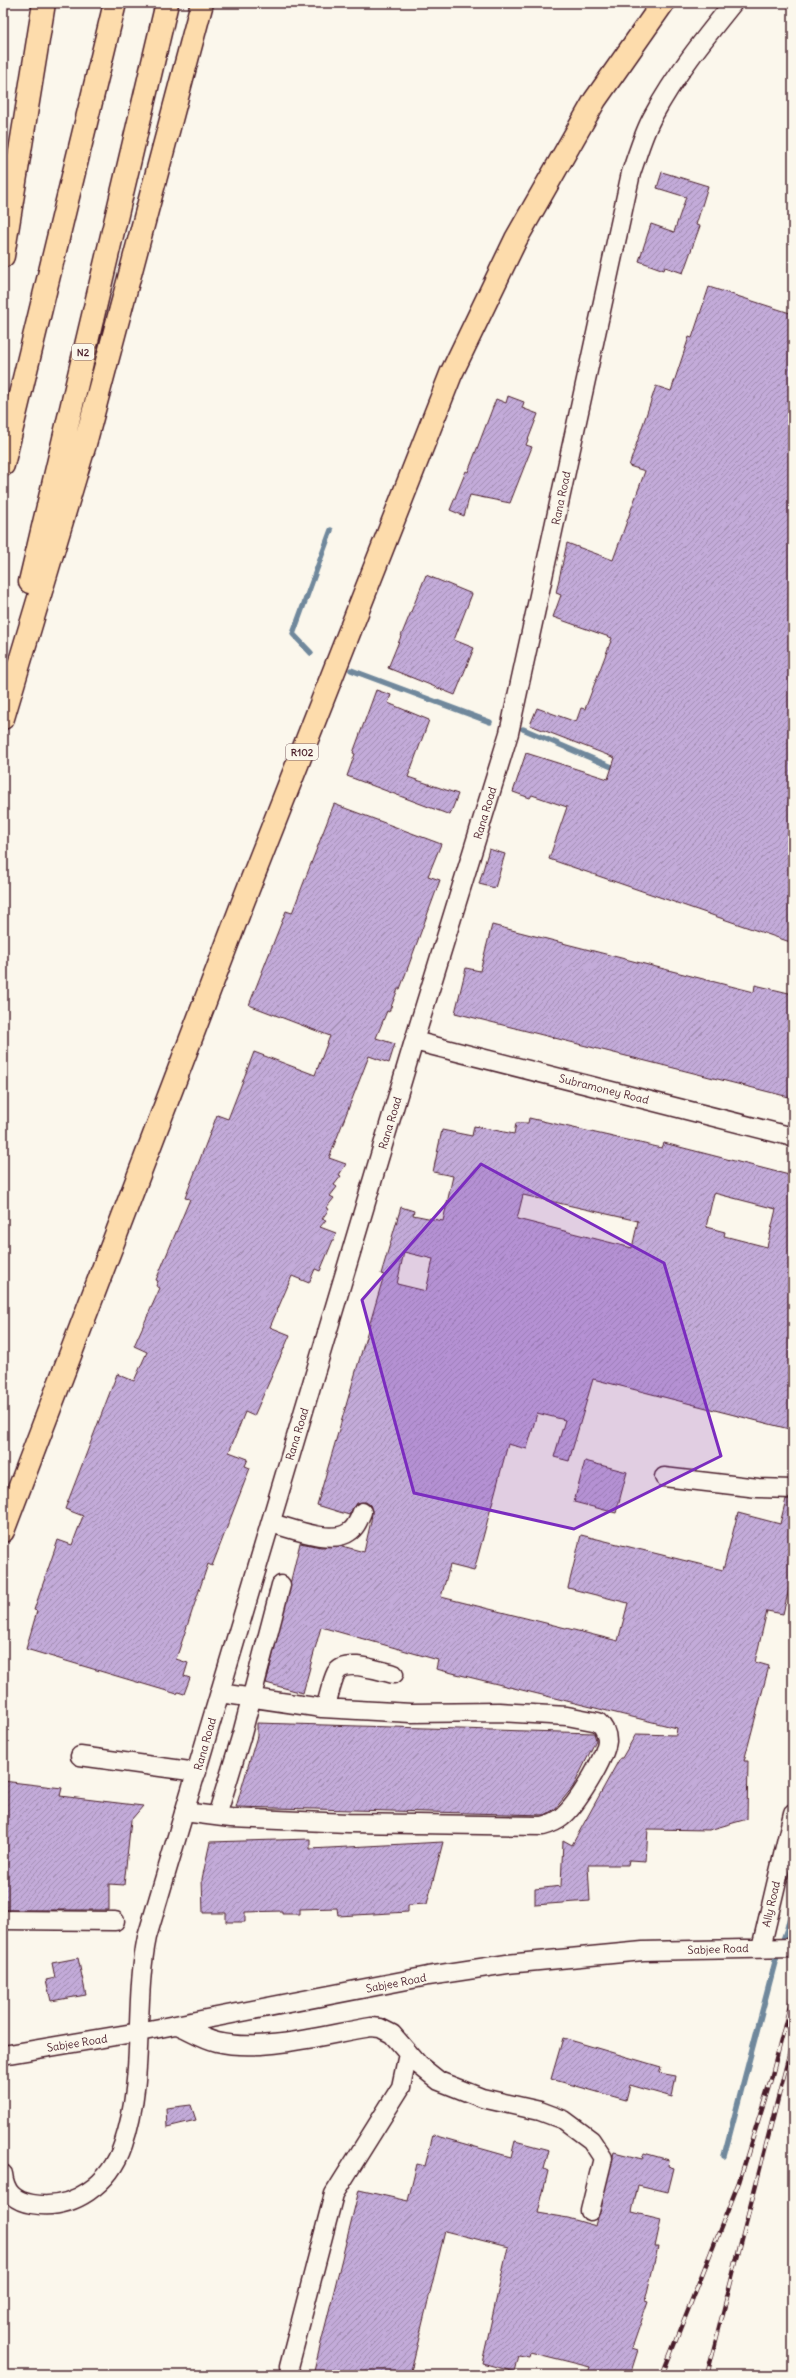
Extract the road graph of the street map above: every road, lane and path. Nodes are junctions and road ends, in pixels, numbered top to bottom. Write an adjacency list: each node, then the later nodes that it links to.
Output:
1 (44, 3): 7 (main road)
2 (115, 3): 8 (main road)
3 (167, 3): 9 (main road, N2)
4 (202, 3): 10 (main road)
5 (663, 3): 17 (main road, R102)
6 (733, 3): 11 (street, Rana Road)
7 (3, 256)
8 (3, 465)
9 (3, 701)
10 (3, 718)
11 (414, 1041): 12 (street, Subramoney Road); 16 (street, Rana Road)
12 (793, 1136)
13 (664, 1477): 14 (street)
14 (793, 1489)
15 (362, 1512): 16 (street)
16 (271, 1523): 20 (street, Rana Road)
17 (3, 1531)
18 (281, 1585): 21 (street)
19 (394, 1674): 22 (street)
20 (220, 1693): 21 (street); 24 (street, Rana Road)
21 (252, 1698): 22 (street); 27 (street)
22 (326, 1708): 27 (street)
23 (80, 1756): 24 (street)
24 (197, 1772): 25 (street, Rana Road)
25 (184, 1812): 27 (street); 33 (street, Rana Road)
26 (793, 1813): 30 (street, Ally Road)
27 (217, 1816)
28 (3, 1920): 29 (street)
29 (115, 1921)
30 (761, 1948): 31 (street, Sabjee Road); 32 (street, Sabjee Road)
31 (793, 1948)
32 (178, 2025): 33 (street, Sabjee Road); 34 (street)
33 (139, 2032): 35 (street, Sabjee Road); 36 (street, Rana Road)
34 (408, 2054): 37 (street); 38 (street)
35 (3, 2055)
36 (3, 2174)
37 (590, 2211)
38 (291, 2375)

